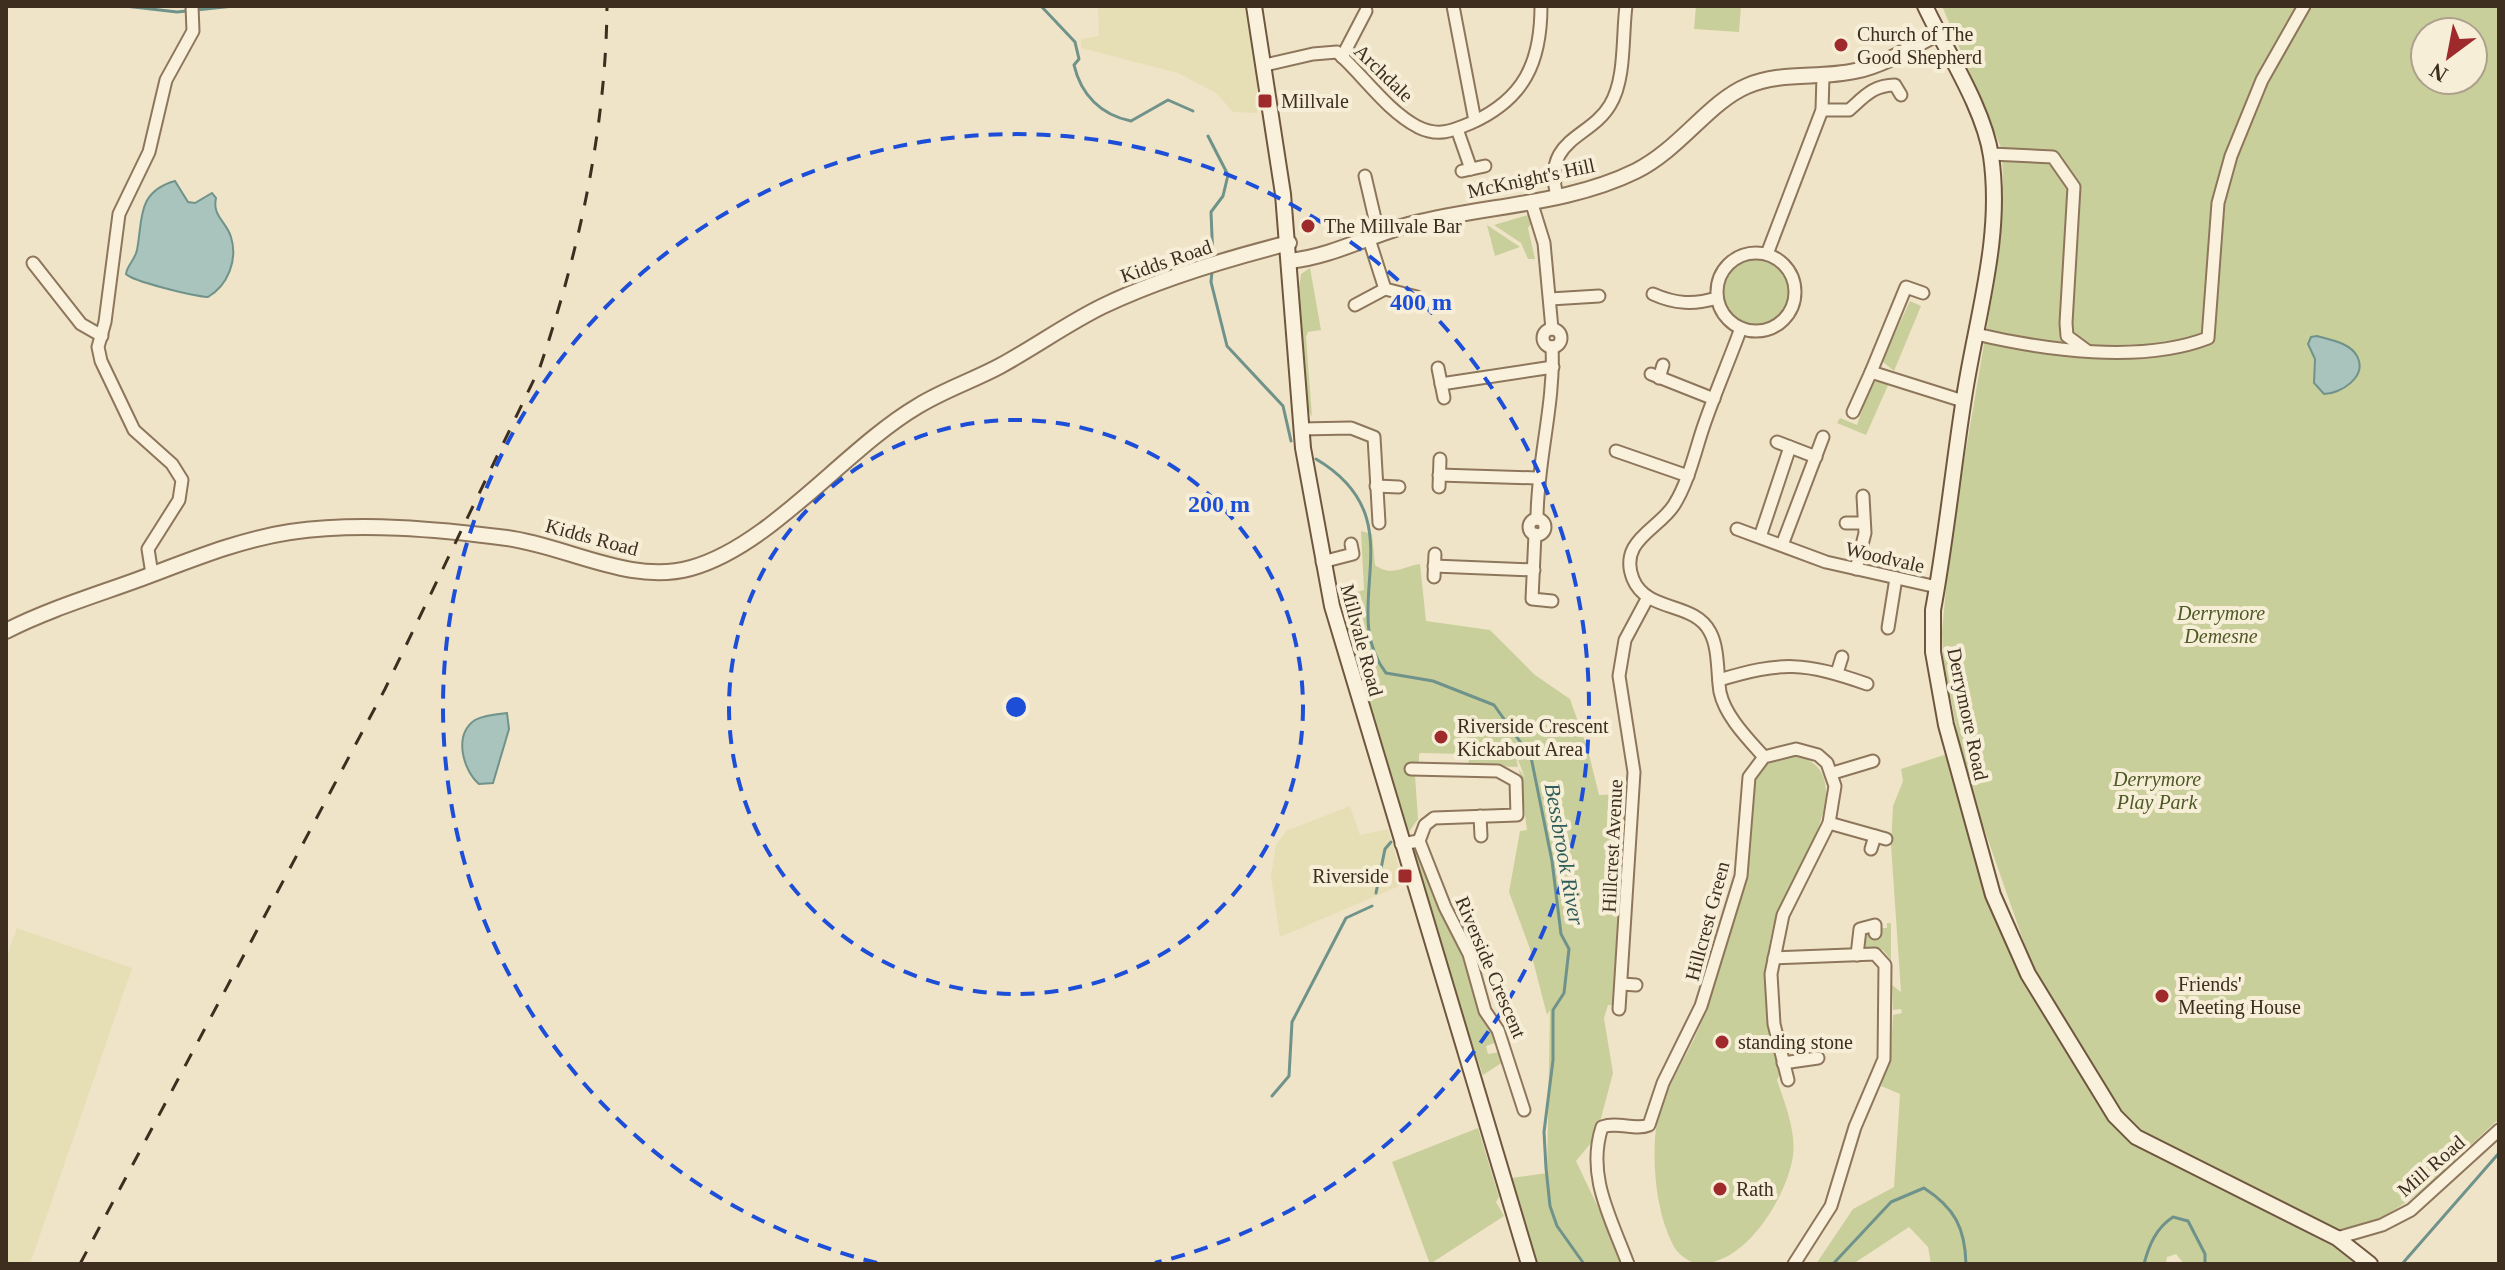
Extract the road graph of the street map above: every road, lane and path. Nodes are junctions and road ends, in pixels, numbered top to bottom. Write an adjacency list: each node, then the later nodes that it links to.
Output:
1 (1254, 6): 11 (main road, Millvale Road)
2 (1453, 6): 15 (street)
3 (1541, 6): 15 (street, Archdale)
4 (1626, 6): 20 (street)
5 (1925, 6): 9 (main road, Derrymore Road)
6 (2304, 6): 38 (street)
7 (193, 9): 37 (street)
8 (1366, 20): 10 (street)
9 (1938, 33): 12 (main road, McKnight's Hill); 17 (main road, Derrymore Road)
10 (1342, 57): 11 (street, Archdale); 16 (street, Archdale)
11 (1265, 65): 23 (main road, Millvale Road)
12 (1823, 76): 14 (street); 20 (main road, McKnight's Hill)
13 (1901, 95): 14 (street)
14 (1822, 110): 24 (street)
15 (1475, 121): 16 (street, Archdale)
16 (1457, 129): 18 (street)
17 (1991, 154): 36 (main road, Derrymore Road); 38 (street)
18 (1485, 166)
19 (1365, 176): 22 (street)
20 (1557, 196): 21 (main road, McKnight's Hill)
21 (1531, 201): 22 (main road, McKnight's Hill); 33 (street)
22 (1374, 237): 25 (main road, McKnight's Hill); 27 (street)
23 (1289, 243): 25 (main road, Millvale Road); 71 (main road, Kidds Road)
24 (1767, 254): 32 (street); 35 (street)
25 (1290, 261): 48 (main road, Millvale Road)
26 (33, 263): 37 (street)
27 (1385, 289): 31 (street); 34 (street)
28 (1923, 293): 42 (street)
29 (1653, 294): 32 (street)
30 (1599, 296): 33 (street)
31 (1417, 297)
32 (1717, 298): 35 (street)
33 (1550, 299): 40 (street)
34 (1355, 305)
35 (1741, 328): 45 (street)
36 (1976, 334): 38 (street); 46 (main road, Derrymore Road)
37 (102, 336): 71 (street)
38 (2087, 350)
39 (1663, 365): 45 (street)
40 (1553, 367): 43 (street); 56 (street)
41 (1438, 368): 43 (street)
42 (1871, 372): 46 (street); 47 (street)
43 (1441, 384): 44 (street)
44 (1444, 398)
45 (1714, 399): 55 (street)
46 (1963, 401): 73 (main road, Derrymore Road)
47 (1853, 412)
48 (1301, 429): 57 (street); 67 (main road, Millvale Road)
49 (1823, 437): 52 (street)
50 (1777, 442): 51 (street)
51 (1790, 447): 52 (street); 64 (street)
52 (1816, 457): 66 (street)
53 (1440, 459): 56 (street)
54 (1621, 468): 55 (street)
55 (1688, 476): 74 (street)
56 (1537, 478): 70 (street)
57 (1376, 486): 58 (street); 60 (street)
58 (1399, 487)
59 (1863, 496): 62 (street)
60 (1379, 523)
61 (1846, 523): 62 (street)
62 (1864, 523): 69 (street)
63 (1737, 529): 64 (street, Woodvale)
64 (1760, 537): 66 (street, Woodvale)
65 (1351, 544): 67 (street)
66 (1782, 545): 69 (street, Woodvale)
67 (1322, 562): 90 (main road, Millvale Road)
68 (1434, 565): 70 (street)
69 (1856, 569): 72 (street, Woodvale)
70 (1534, 570): 75 (street)
71 (152, 574): 77 (main road, Kidds Road)
72 (1896, 578): 73 (street, Woodvale); 76 (street)
73 (1937, 587): 103 (main road, Derrymore Road)
74 (1648, 597): 80 (street); 95 (street, Hillcrest Avenue)
75 (1552, 601)
76 (1888, 628)
77 (6, 631)
78 (1842, 657): 79 (street)
79 (1837, 673): 80 (street); 81 (street)
80 (1719, 680): 82 (street)
81 (1867, 684)
82 (1764, 757): 85 (street); 105 (street, Hillcrest Green)
83 (1873, 761): 85 (street)
84 (1411, 769): 86 (street)
85 (1833, 773): 87 (street)
86 (1480, 816): 88 (street); 89 (street)
87 (1829, 823): 91 (street); 94 (street)
88 (1481, 836)
89 (1419, 841): 90 (street); 101 (street, Riverside Crescent)
90 (1401, 844): 104 (main road, Millvale Road)
91 (1871, 849)
92 (1875, 933): 93 (street)
93 (1857, 955): 94 (street); 106 (street)
94 (1774, 958): 99 (street)
95 (1622, 984): 96 (street); 97 (street, Hillcrest Avenue)
96 (1636, 985)
97 (1619, 1009)
98 (1818, 1058): 99 (street)
99 (1783, 1063): 100 (street)
100 (1788, 1080)
101 (1524, 1110)
102 (2499, 1130): 103 (street, Mill Road)
103 (2337, 1238): 107 (main road, Derrymore Road)
104 (1529, 1264)
105 (1628, 1264)
106 (1794, 1264)
107 (2370, 1264)

